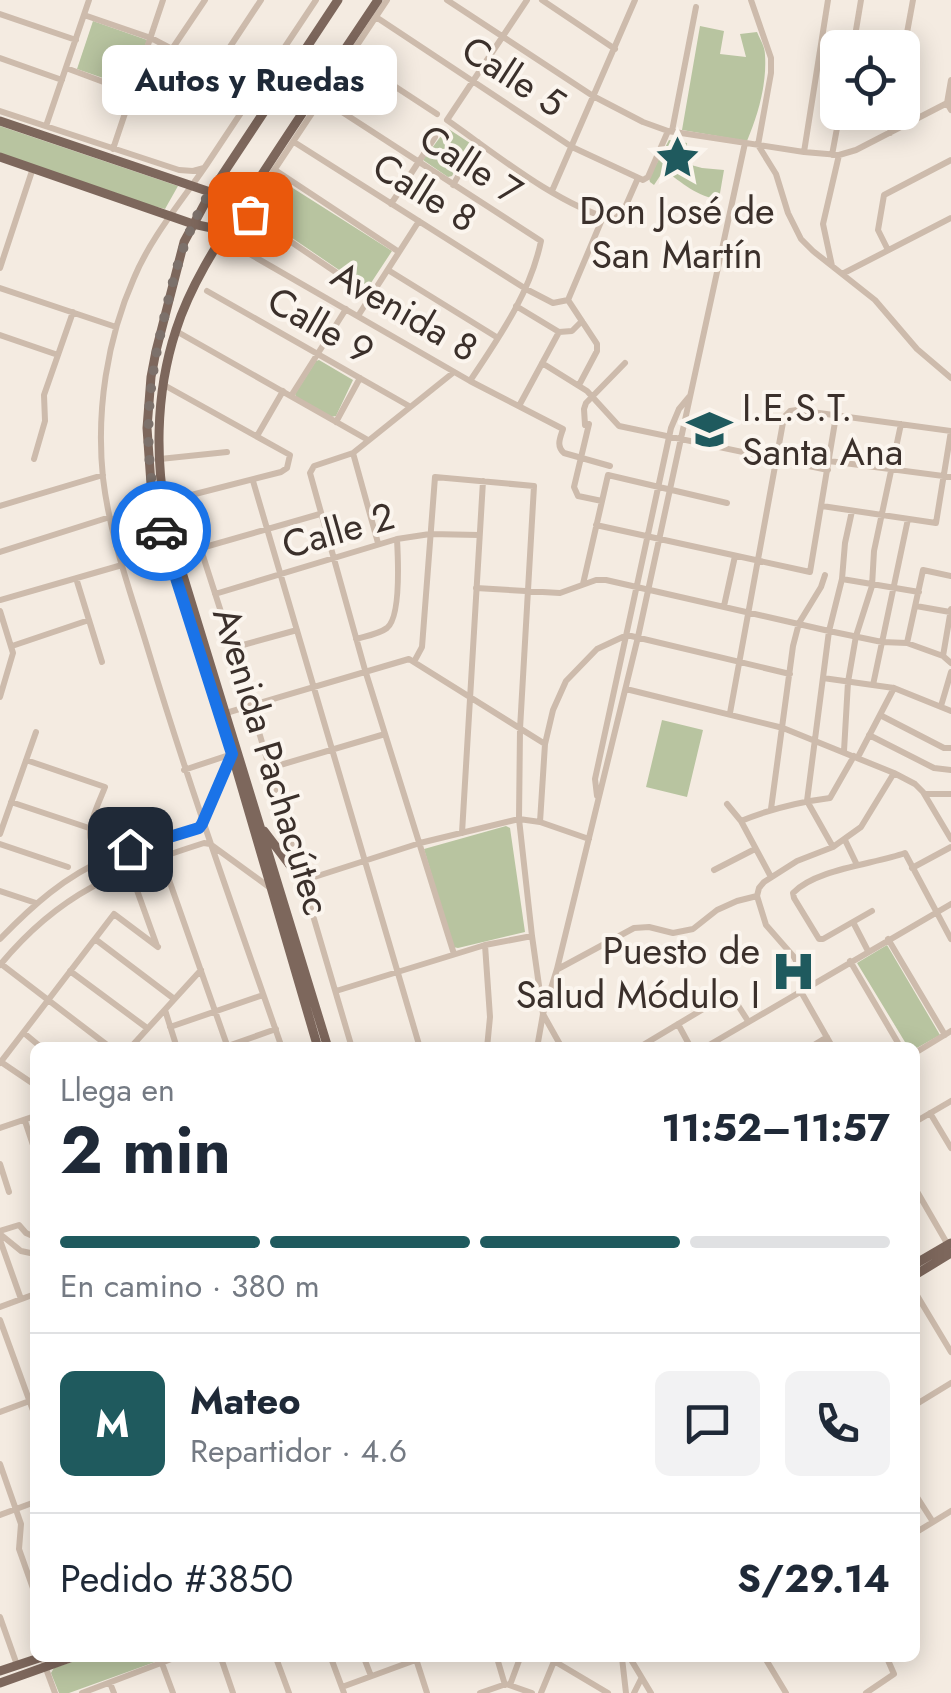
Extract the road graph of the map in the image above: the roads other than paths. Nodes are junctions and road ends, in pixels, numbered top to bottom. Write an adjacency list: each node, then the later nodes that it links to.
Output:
1 (89, 0): 19 (street)
2 (163, 0): 24 (street)
3 (204, 0): 26 (street)
4 (261, 0): 31 (street)
5 (316, 0): 38 (street, Avenida Pachacútec)
6 (338, 0): 68 (main road, Avenida Pachacútec)
7 (378, 0): 70 (main road, Avenida Pachacútec)
8 (387, 0): 20 (street, Avenida Pachacútec)
9 (447, 0): 23 (street)
10 (527, 0): 23 (street)
11 (542, 0): 27 (street)
12 (635, 0): 27 (street)
13 (751, 0): 52 (street)
14 (826, 0): 55 (street)
15 (861, 0): 21 (street)
16 (913, 0): 22 (street)
17 (696, 7): 46 (street)
18 (0, 14): 25 (street)
19 (84, 15): 24 (street); 25 (street)
20 (376, 17): 28 (street, Avenida Pachacútec); 34 (street, Calle 5)
21 (856, 30)
22 (908, 30)
23 (502, 36): 34 (street); 36 (street)
24 (151, 38): 26 (street); 35 (street)
25 (76, 40): 30 (street)
26 (172, 49): 31 (street)
27 (615, 49): 36 (street)
28 (350, 57): 37 (street, Avenida Pachacútec); 41 (street)
29 (0, 58): 32 (street)
30 (66, 68): 32 (street); 35 (street)
31 (210, 77): 38 (street)
32 (62, 80): 43 (street)
33 (951, 80): 39 (street)
34 (472, 82): 50 (street); 53 (street, Calle 5)
35 (133, 92): 54 (street)
36 (593, 96): 46 (street); 53 (street)
37 (322, 99): 49 (street, Avenida Pachacútec); 60 (street, Calle 7)
38 (247, 103): 61 (street, Avenida Pachacútec)
39 (950, 105): 47 (street)
40 (0, 111): 43 (street)
41 (437, 114)
42 (0, 121): 59 (main road)
43 (46, 126): 54 (street)
44 (838, 130): 56 (street)
45 (890, 130): 47 (street)
46 (670, 131): 51 (street); 64 (street)
47 (890, 133): 56 (street)
48 (434, 137): 60 (street)
49 (294, 142): 63 (street, Avenida Pachacútec); 69 (street, Calle 8)
50 (478, 142): 65 (street); 67 (street)
51 (745, 143): 52 (street); 109 (street)
52 (758, 145): 55 (street); 79 (street)
53 (572, 147): 64 (street, Calle 5); 67 (street)
54 (114, 149): 59 (street)
55 (804, 152): 56 (street)
56 (836, 155): 79 (street)
57 (0, 157): 62 (main road)
58 (951, 160): 77 (street)
59 (134, 161): 61 (street); 66 (main road)
60 (418, 162): 65 (street, Calle 7); 69 (street)
61 (205, 167): 66 (street, Avenida Pachacútec)
62 (33, 168): 71 (main road); 80 (street)
63 (275, 170): 70 (street, Avenida Pachacútec); 78 (street)
64 (638, 178): 72 (street)
65 (453, 185): 84 (street, Calle 7)
66 (191, 186): 68 (main road); 71 (street, Avenida Pachacútec)
67 (552, 191): 72 (street)
68 (210, 192): 70 (main road); 75 (main road, Avenida Pachacútec)
69 (391, 204): 74 (street, Calle 8)
70 (240, 208): 76 (main road, Avenida Pachacútec); 86 (street)
71 (171, 215): 75 (main road); 93 (street, Avenida Pachacútec)
72 (602, 216): 87 (street)
73 (951, 218): 77 (street)
74 (419, 222): 78 (street); 84 (street, Calle 8)
75 (192, 224): 76 (main road); 228 (main road, Avenida Pachacútec)
76 (224, 235): 89 (street, Avenida 8); 94 (main road, Avenida Pachacútec)
77 (888, 250): 82 (street)
78 (399, 252): 81 (street)
79 (832, 266): 82 (street)
80 (0, 268)
81 (388, 270): 86 (street); 97 (street)
82 (842, 274): 104 (street)
83 (0, 288): 90 (street)
84 (526, 290): 87 (street, Calle 8); 88 (street)
85 (207, 291): 98 (street, Calle 9)
86 (371, 296): 91 (street)
87 (568, 300): 92 (street)
88 (516, 306): 95 (street); 97 (street)
89 (346, 309): 91 (street, Avenida 8); 98 (street)
90 (73, 312): 93 (street); 99 (street)
91 (358, 316): 102 (street, Avenida 8)
92 (582, 321): 95 (street); 107 (street)
93 (116, 327): 131 (street, Avenida Pachacútec)
94 (176, 331): 106 (main road, Avenida Pachacútec); 108 (street)
95 (559, 332): 100 (street)
96 (0, 335): 99 (street)
97 (498, 338): 105 (street)
98 (318, 354): 103 (street, Calle 9); 110 (street)
99 (58, 355): 124 (street)
100 (542, 363): 107 (street); 113 (street)
101 (625, 363): 111 (street)
102 (454, 372): 105 (street, Avenida 8); 112 (street)
103 (360, 378): 112 (street, Calle 9); 115 (street)
104 (951, 378)
105 (470, 381): 113 (street, Avenida 8)
106 (164, 385): 118 (street); 125 (main road, Avenida Pachacútec)
107 (579, 385): 111 (street)
108 (282, 392): 110 (street); 118 (street)
109 (692, 393): 119 (street); 120 (street)
110 (291, 396): 115 (street)
111 (592, 396): 119 (street); 126 (street)
112 (409, 406): 121 (street)
113 (519, 406): 126 (street, Avenida 8)
114 (836, 416): 116 (street); 127 (street); 128 (street)
115 (336, 422): 121 (street)
116 (901, 424): 117 (street); 129 (street)
117 (951, 431): 132 (street)
118 (257, 436): 133 (street)
119 (669, 436): 120 (street); 135 (street)
120 (682, 438): 127 (street); 136 (street)
121 (368, 440): 123 (street)
122 (227, 452): 125 (street)
123 (353, 453): 144 (street); 155 (street)
124 (34, 459)
125 (160, 459): 139 (main road, Avenida Pachacútec)
126 (581, 459): 130 (street); 138 (street)
127 (778, 459): 128 (street); 161 (street)
128 (829, 465): 129 (street); 142 (street)
129 (891, 470): 132 (street); 145 (street)
130 (609, 471): 135 (street); 138 (street)
131 (103, 475): 141 (street); 146 (street, Avenida Pachacútec)
132 (947, 477): 147 (street)
133 (253, 481): 137 (street); 149 (street)
134 (482, 481): 150 (street); 151 (street); 174 (street)
135 (658, 487): 136 (street); 152 (street)
136 (671, 490): 140 (street); 154 (street)
137 (184, 498): 139 (street); 156 (street, Avenida Pachacútec)
138 (602, 501): 148 (street)
139 (163, 502): 158 (main road, Avenida Pachacútec)
140 (727, 503)
141 (0, 506)
142 (822, 506): 143 (street); 161 (street)
143 (852, 510): 145 (street); 167 (street)
144 (320, 514): 149 (street); 160 (street)
145 (882, 515): 147 (street); 169 (street)
146 (110, 518): 157 (street); 162 (street, Avenida Pachacútec)
147 (908, 518): 173 (street)
148 (596, 524): 152 (street); 168 (street)
149 (267, 530): 156 (street); 163 (street)
150 (430, 534): 151 (street, Calle 2); 153 (street, Calle 2); 196 (street)
151 (479, 536): 171 (street)
152 (648, 536): 154 (street); 170 (street)
153 (397, 539): 155 (street, Calle 2); 190 (street)
154 (660, 539): 159 (street); 172 (street)
155 (378, 544): 160 (street, Calle 2)
156 (200, 548): 158 (street); 176 (street, Avenida Pachacútec)
157 (0, 552)
158 (177, 555): 215 (main road, Avenida Pachacútec)
159 (736, 556): 161 (street); 178 (street)
160 (333, 558): 163 (street, Calle 2); 190 (street)
161 (759, 561): 182 (street)
162 (122, 565): 166 (street); 232 (street, Avenida Pachacútec)
163 (280, 574): 176 (street, Calle 2); 185 (street)
164 (825, 575): 184 (street)
165 (951, 576): 175 (street)
166 (76, 578): 177 (street); 183 (street)
167 (842, 579): 169 (street); 186 (street)
168 (582, 585): 170 (street); 174 (street)
169 (872, 585): 173 (street); 188 (street)
170 (637, 586): 172 (street); 187 (street)
171 (476, 588): 174 (street); 211 (street)
172 (649, 589): 178 (street); 189 (street)
173 (893, 589): 175 (street); 191 (street)
174 (528, 592): 219 (street)
175 (919, 592): 179 (street)
176 (215, 594): 194 (street, Avenida Pachacútec)
177 (0, 600)
178 (724, 606): 182 (street)
179 (916, 606): 181 (street); 192 (street)
180 (0, 611): 193 (street)
181 (951, 611): 195 (street)
182 (749, 612): 184 (street); 198 (street)
183 (89, 620): 193 (street); 197 (street)
184 (799, 623): 186 (street); 203 (street)
185 (297, 630): 194 (street); 207 (street)
186 (829, 631): 188 (street); 204 (street)
187 (626, 634): 189 (street); 224 (street); 241 (street)
188 (856, 636): 191 (street); 205 (street)
189 (638, 637): 198 (street); 209 (street)
190 (356, 639): 201 (street)
191 (882, 642): 192 (street); 206 (street)
192 (907, 643): 195 (street)
193 (12, 646): 200 (street)
194 (232, 648): 212 (street, Avenida Pachacútec)
195 (942, 656): 199 (street)
196 (415, 660): 201 (street); 211 (street)
197 (102, 662)
198 (739, 663): 203 (street); 216 (street)
199 (951, 663)
200 (4, 670): 210 (street)
201 (365, 670): 207 (street); 221 (street)
202 (951, 672): 213 (street)
203 (790, 674): 218 (street)
204 (823, 678): 205 (street); 223 (street)
205 (848, 682): 206 (street); 227 (street)
206 (873, 685): 208 (street)
207 (314, 686): 212 (street); 226 (street)
208 (894, 688): 213 (street); 217 (street)
209 (626, 689): 216 (street); 241 (street)
210 (0, 696)
211 (470, 698): 219 (street); 248 (street)
212 (251, 706): 215 (street); 231 (street, Avenida Pachacútec)
213 (941, 706): 214 (street)
214 (951, 711)
215 (226, 713): 228 (main road, Avenida Pachacútec)
216 (730, 713): 218 (street)
217 (880, 716): 222 (street); 225 (street)
218 (784, 728): 223 (street); 240 (street)
219 (520, 729): 224 (street); 242 (street)
220 (36, 732): 230 (street)
221 (386, 734): 226 (street); 253 (street)
222 (870, 735): 229 (street); 233 (street)
223 (813, 741): 227 (street); 237 (street)
224 (545, 744): 244 (street)
225 (951, 748)
226 (332, 749): 231 (street); 261 (street)
227 (844, 751): 229 (street)
228 (235, 754): 232 (street); 245 (street); 246 (main road, Avenida Pachacútec); 269 (main road, Avenida Pachacútec)
229 (856, 756): 234 (street); 237 (street)
230 (26, 760): 238 (street); 247 (street)
231 (270, 768): 268 (street, Avenida Pachacútec)
232 (184, 770): 245 (street, Avenida Pachacútec)
233 (951, 770)
234 (894, 774): 235 (street); 252 (street)
235 (924, 794): 236 (street); 251 (street)
236 (951, 794)
237 (807, 801): 240 (street); 256 (street)
238 (12, 802): 247 (street); 249 (street)
239 (727, 804): 243 (street)
240 (771, 809): 243 (street)
241 (595, 817): 250 (street)
242 (519, 819): 244 (street); 248 (street); 279 (street)
243 (741, 821): 258 (street)
244 (540, 822): 250 (street)
245 (202, 824): 255 (street, Avenida Pachacútec); 260 (street)
246 (260, 825): 268 (main road); 318 (main road, Avenida Pachacútec)
247 (89, 828): 260 (street)
248 (462, 833): 253 (street)
249 (0, 834)
250 (590, 839): 289 (street)
251 (951, 839)
252 (845, 840): 256 (street); 262 (street)
253 (420, 843): 261 (street); 286 (street)
254 (0, 844): 263 (street)
255 (210, 844): 259 (street); 269 (street); 296 (street, Avenida Pachacútec)
256 (833, 847): 267 (street)
257 (951, 847): 265 (street)
258 (755, 849): 266 (street); 267 (street)
259 (160, 857): 264 (street); 290 (street)
260 (107, 858): 272 (street)
261 (365, 860): 268 (street); 292 (street)
262 (857, 865): 265 (street); 277 (street)
263 (68, 867)
264 (129, 868): 274 (street); 288 (street)
265 (912, 868): 276 (street)
266 (714, 870)
267 (771, 877): 271 (street)
268 (302, 881): 295 (street, Avenida Pachacútec)
269 (269, 887): 317 (main road, Avenida Pachacútec)
270 (0, 890): 272 (street)
271 (757, 896): 289 (street); 293 (street)
272 (36, 903): 281 (street)
273 (951, 904): 276 (street)
274 (144, 910): 278 (street); 278 (street)
275 (872, 911): 277 (street)
276 (936, 912): 280 (street); 283 (street)
277 (853, 922): 285 (street)
278 (131, 927): 282 (street)
279 (532, 936): 284 (street); 301 (street)
280 (951, 938)
281 (0, 939)
282 (95, 939): 291 (street); 297 (street)
283 (888, 939): 285 (street); 308 (street)
284 (485, 945): 286 (street); 321 (street)
285 (868, 951): 287 (street)
286 (454, 954): 292 (street)
287 (850, 961): 293 (street); 329 (street)
288 (1, 964): 298 (street)
289 (557, 969): 301 (street)
290 (201, 970): 297 (street); 300 (street)
291 (70, 971): 298 (street); 305 (street)
292 (398, 972): 295 (street); 320 (street)
293 (808, 986): 294 (street)
294 (800, 990): 302 (street); 309 (street)
295 (336, 991): 319 (street, Avenida Pachacútec)
296 (264, 995): 300 (street); 306 (street, Avenida Pachacútec)
297 (173, 998): 299 (street)
298 (48, 1000): 307 (street); 311 (street)
299 (164, 1008): 304 (street); 305 (street)
300 (216, 1011): 304 (street); 314 (street)
301 (543, 1014): 322 (street); 323 (street)
302 (748, 1022): 303 (street); 326 (street)
303 (678, 1024): 324 (street); 325 (street)
304 (170, 1027): 313 (street)
305 (147, 1028): 312 (street)
306 (276, 1029): 315 (street); 316 (street, Avenida Pachacútec)
307 (23, 1033): 310 (street); 331 (street)
308 (948, 1033): 330 (street)
309 (827, 1037): 327 (street); 328 (street)
310 (34, 1042)
311 (102, 1042)
312 (135, 1042)
313 (175, 1042)
314 (225, 1042)
315 (241, 1042)
316 (280, 1042)
317 (316, 1042)
318 (326, 1042)
319 (350, 1042)
320 (418, 1042)
321 (488, 1042)
322 (538, 1042)
323 (559, 1042)
324 (648, 1042)
325 (688, 1042)
326 (714, 1042)
327 (819, 1042)
328 (830, 1042)
329 (897, 1042)
330 (920, 1050)
331 (1, 1063): 332 (street)
332 (30, 1082)
333 (951, 1101): 334 (street)
334 (930, 1113): 336 (street); 340 (street)
335 (30, 1118): 337 (street)
336 (920, 1119)
337 (24, 1121): 338 (street); 339 (street)
338 (0, 1128)
339 (30, 1138)
340 (951, 1148)
341 (0, 1164): 342 (street)
342 (9, 1192)
343 (920, 1196): 346 (street)
344 (0, 1235): 345 (street); 347 (street); 351 (street)
345 (30, 1235)
346 (950, 1247): 348 (main road); 349 (main road)
347 (30, 1253)
348 (920, 1262)
349 (920, 1271)
350 (30, 1296): 351 (street)
351 (21, 1299): 353 (street)
352 (920, 1300): 355 (street)
353 (0, 1307)
354 (0, 1320): 357 (street)
355 (951, 1352)
356 (951, 1383): 359 (street)
357 (30, 1395)
358 (30, 1401): 360 (street)
359 (920, 1401)
360 (0, 1412)
361 (0, 1464): 364 (street)
362 (920, 1502): 367 (street)
363 (30, 1504): 364 (street)
364 (16, 1509): 366 (street); 369 (street)
365 (951, 1511): 367 (street)
366 (0, 1515)
367 (932, 1522): 368 (street)
368 (920, 1530)
369 (30, 1580)
370 (0, 1618): 390 (street)
371 (32, 1662): 390 (main road)
372 (38, 1662): 394 (main road)
373 (43, 1662): 398 (street)
374 (157, 1662): 395 (street)
375 (162, 1662): 401 (street)
376 (222, 1662): 402 (street)
377 (277, 1662): 403 (street)
378 (333, 1662): 397 (street)
379 (366, 1662): 392 (street)
380 (408, 1662): 392 (street)
381 (419, 1662): 404 (street)
382 (498, 1662): 396 (street)
383 (518, 1662): 396 (street)
384 (554, 1662): 407 (street)
385 (558, 1662): 408 (street)
386 (626, 1662): 409 (street)
387 (629, 1662): 393 (street)
388 (767, 1662): 412 (street)
389 (889, 1662): 413 (street)
390 (17, 1665): 391 (main road)
391 (0, 1672)
392 (372, 1676): 397 (street)
393 (642, 1678): 410 (street); 411 (street)
394 (0, 1683)
395 (110, 1683): 399 (street); 400 (street)
396 (507, 1685): 405 (street); 406 (street)
397 (343, 1690)
398 (54, 1693)
399 (82, 1693)
400 (114, 1693)
401 (173, 1693)
402 (233, 1693)
403 (289, 1693)
404 (427, 1693)
405 (480, 1693)
406 (532, 1693)
407 (541, 1693)
408 (608, 1693)
409 (626, 1693)
410 (634, 1693)
411 (651, 1693)
412 (786, 1693)
413 (866, 1693)

